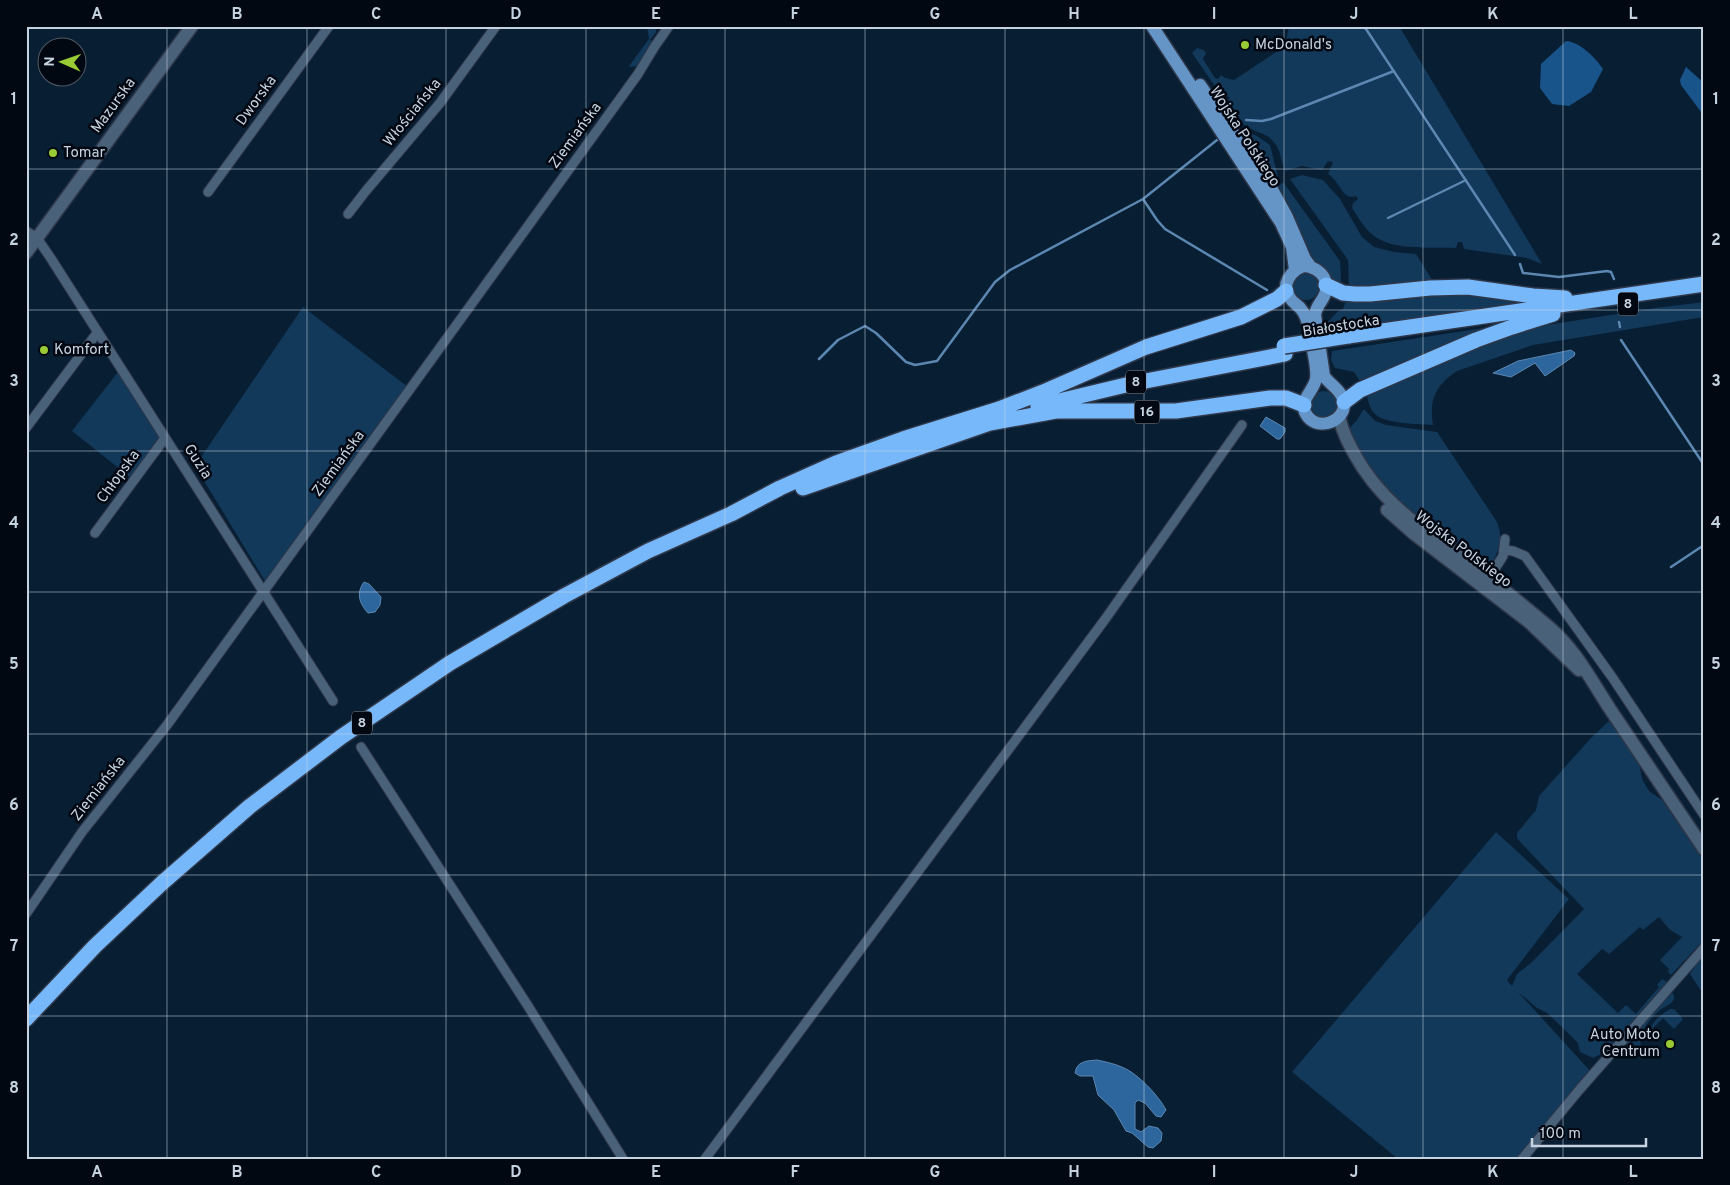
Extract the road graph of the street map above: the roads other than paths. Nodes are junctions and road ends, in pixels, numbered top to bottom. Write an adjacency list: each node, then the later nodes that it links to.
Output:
1 (192, 26): 10 (main road, Mazurska)
2 (329, 26): 8 (street, Dworska)
3 (496, 26): 9 (street, Włościańska)
4 (669, 26): 37 (street, Ziemiańska)
5 (1152, 26): 7 (main road, Wojska Polskiego)
6 (1161, 26): 7 (main road, Wojska Polskiego)
7 (1176, 56): 12 (main road, Wojska Polskiego); 13 (main road, Wojska Polskiego)
8 (208, 192)
9 (348, 214)
10 (32, 235): 11 (main road, Mazurska); 20 (street, Guzia)
11 (26, 253)
12 (1310, 266): 13 (main road); 15 (main road, Wojska Polskiego)
13 (1295, 270): 16 (main road)
14 (1704, 284): 18 (highway, Białostocka / 8)
15 (1326, 285): 18 (highway); 23 (main road)
16 (1286, 291): 23 (main road); 25 (highway)
17 (1704, 293): 19 (highway, Białostocka / 8)
18 (1606, 298): 21 (highway, Białostocka / 8)
19 (1553, 314): 21 (highway, Białostocka / 8); 26 (highway)
20 (97, 332): 30 (street); 31 (street, Guzia)
21 (1348, 339): 22 (highway, Białostocka / 8, bridge)
22 (1284, 350): 25 (highway, Białostocka / 8); 27 (highway, Białostocka / 8)
23 (1319, 371): 24 (main road); 26 (main road)
24 (1304, 405): 27 (highway, 16); 28 (main road)
25 (999, 408): 32 (highway, 8)
26 (1341, 409): 28 (main road); 36 (main road, Wojska Polskiego)
27 (990, 423): 32 (highway, 8)
28 (1324, 424): 36 (main road, Wojska Polskiego)
29 (1242, 425): 48 (street)
30 (26, 428)
31 (165, 438): 33 (street, Chłopska); 37 (street, Guzia)
32 (731, 514): 44 (highway, 8)
33 (95, 533)
34 (1506, 539): 35 (street)
35 (1505, 550): 36 (street); 40 (street)
36 (1486, 582): 41 (main road, Wojska Polskiego)
37 (264, 592): 38 (street, Guzia); 42 (street, Ziemiańska)
38 (333, 701)
39 (361, 748): 47 (street)
40 (1704, 815)
41 (1704, 849)
42 (26, 914)
43 (1704, 948): 49 (street)
44 (44, 1002): 45 (highway, 8); 46 (highway, 8)
45 (26, 1019)
46 (26, 1024)
47 (623, 1159)
48 (705, 1159)
49 (1522, 1159)

